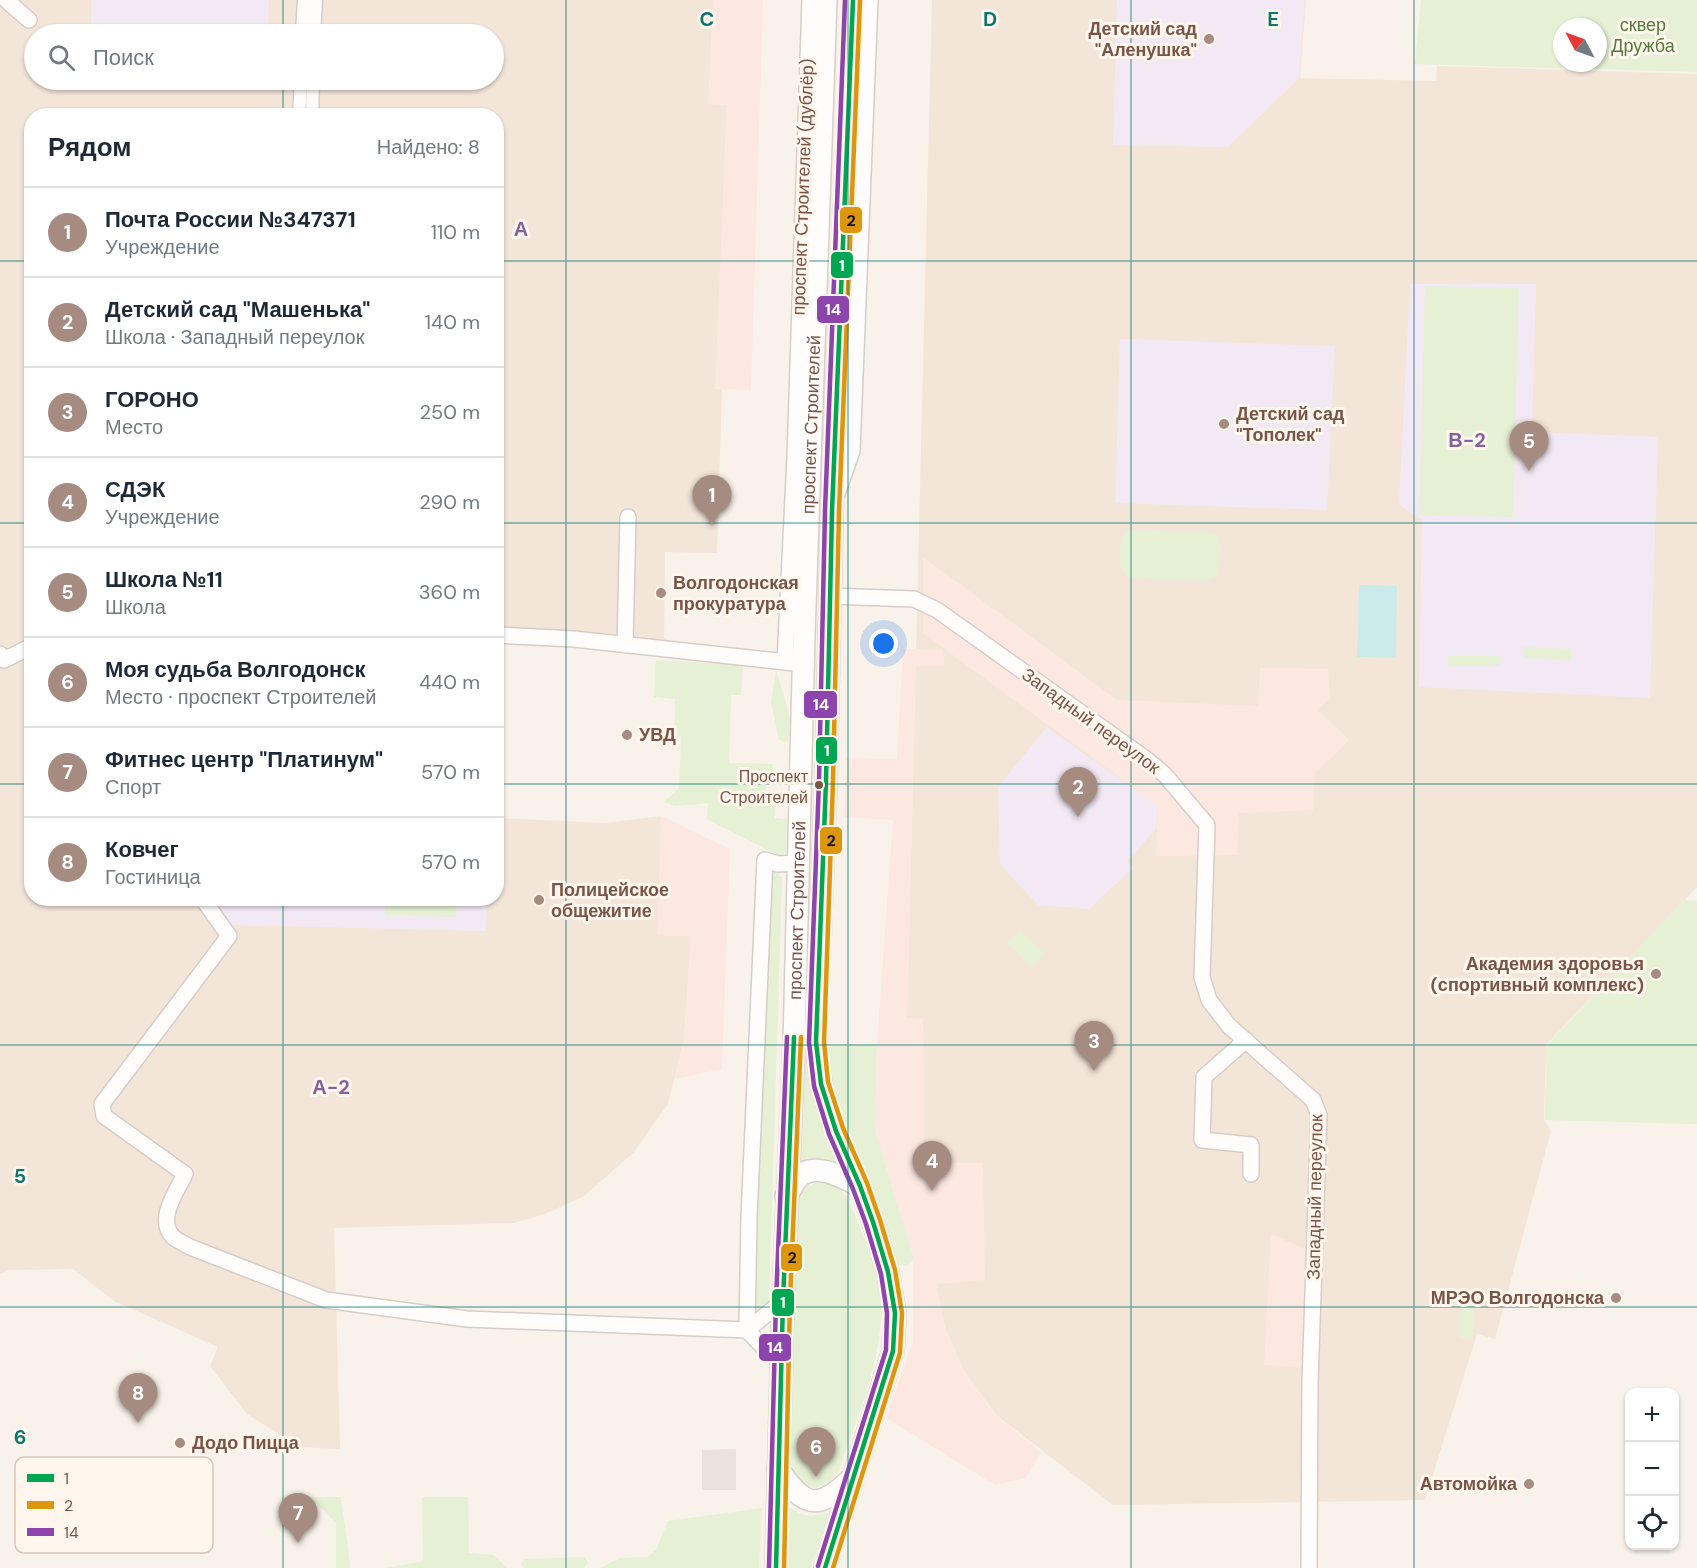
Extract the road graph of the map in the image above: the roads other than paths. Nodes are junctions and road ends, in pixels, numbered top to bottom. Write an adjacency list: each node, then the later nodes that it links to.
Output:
1 (6, 0): 8 (street)
2 (304, 0): 9 (street)
3 (315, 0): 10 (street)
4 (810, 0): 22 (street, проспект Строителей (дублёр))
5 (826, 0): 22 (main road, проспект Строителей)
6 (853, 0): 15 (main road, проспект Строителей)
7 (870, 0): 15 (street)
8 (29, 20)
9 (303, 24)
10 (314, 24)
11 (300, 90): 13 (street)
12 (313, 90): 14 (street)
13 (299, 108)
14 (312, 108)
15 (832, 511): 17 (main road, проспект Строителей)
16 (628, 517): 19 (street)
17 (830, 596): 25 (street, Западный переулок); 27 (main road, проспект Строителей)
18 (504, 636): 19 (street)
19 (625, 645): 22 (street)
20 (24, 653): 21 (street)
21 (2, 657)
22 (795, 663): 23 (main road, проспект Строителей)
23 (798, 863): 28 (main road, проспект Строителей); 30 (street)
24 (208, 906): 30 (street)
25 (1246, 1040): 26 (street); 36 (street, Западный переулок)
26 (1251, 1174)
27 (860, 1186): 28 (main road); 33 (main road, проспект Строителей)
28 (786, 1197): 29 (main road, проспект Строителей)
29 (783, 1301): 30 (street); 31 (main road, проспект Строителей)
30 (747, 1330): 31 (street)
31 (781, 1362): 32 (main road, проспект Строителей)
32 (778, 1469): 33 (main road); 34 (main road, проспект Строителей)
33 (852, 1478): 35 (main road, проспект Строителей)
34 (776, 1568)
35 (825, 1568)
36 (1309, 1568)

